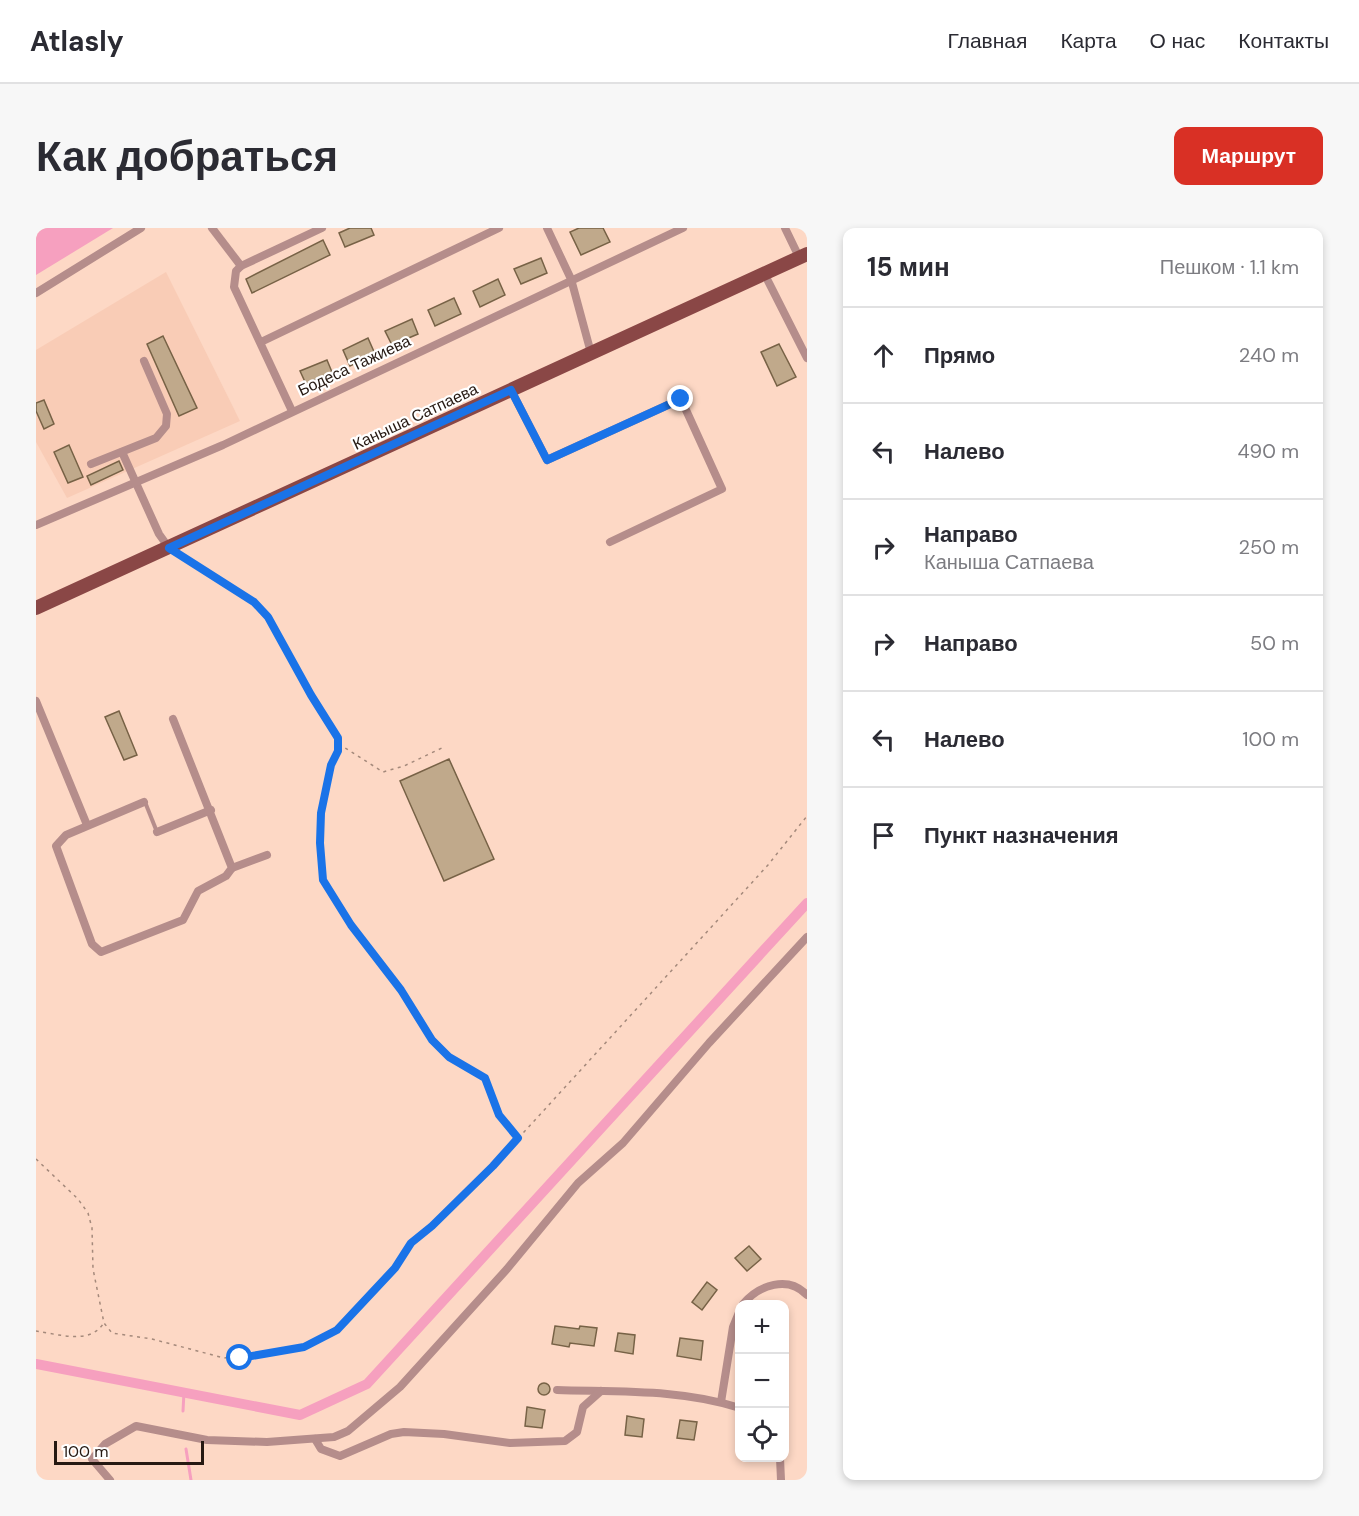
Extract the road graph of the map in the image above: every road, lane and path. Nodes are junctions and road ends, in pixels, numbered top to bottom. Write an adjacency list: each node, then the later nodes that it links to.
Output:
1 (141, 228): 12 (street)
2 (212, 228): 9 (street)
3 (322, 228): 9 (street)
4 (499, 228): 13 (street)
5 (548, 228): 11 (street)
6 (683, 228): 11 (street, Бодеса Тажиева)
7 (785, 228): 8 (street)
8 (803, 255): 10 (main road, Каныша Сатпаева)
9 (242, 266): 13 (street)
10 (764, 273): 14 (street); 15 (main road, Каныша Сатпаева)
11 (571, 279): 15 (street); 19 (street, Бодеса Тажиева)
12 (36, 293)
13 (261, 342): 19 (street)
14 (804, 346): 16 (street)
15 (591, 353): 18 (main road, Каныша Сатпаева)
16 (807, 358)
17 (144, 362): 20 (street)
18 (511, 390): 24 (street); 25 (main road, Каныша Сатпаева)
19 (292, 411): 22 (street, Бодеса Тажиева)
20 (123, 452): 21 (street); 22 (street)
21 (91, 464)
22 (136, 482): 23 (street, Бодеса Тажиева); 25 (street)
23 (36, 525)
24 (610, 542)
25 (169, 548): 26 (main road, Каныша Сатпаева); 29 (path)
26 (36, 608)
27 (36, 701): 34 (street)
28 (173, 719): 32 (street)
29 (338, 744): 30 (path); 39 (path)
30 (444, 747)
31 (144, 802): 34 (street); 35 (lane)
32 (211, 810): 35 (street); 37 (street)
33 (807, 816): 39 (path)
34 (87, 825): 37 (street)
35 (157, 832)
36 (267, 855): 37 (street)
37 (232, 868)
38 (807, 937): 50 (street)
39 (518, 1138): 44 (path)
40 (36, 1159): 44 (path)
41 (807, 1295): 42 (street)
42 (748, 1300)
43 (735, 1322): 48 (street)
44 (104, 1323): 45 (path)
45 (36, 1331)
46 (557, 1390): 47 (street)
47 (601, 1391): 48 (street); 50 (street)
48 (721, 1402): 49 (street)
49 (735, 1406)
50 (315, 1439): 52 (street)
51 (780, 1462): 53 (street)
52 (110, 1480)
53 (780, 1480)

